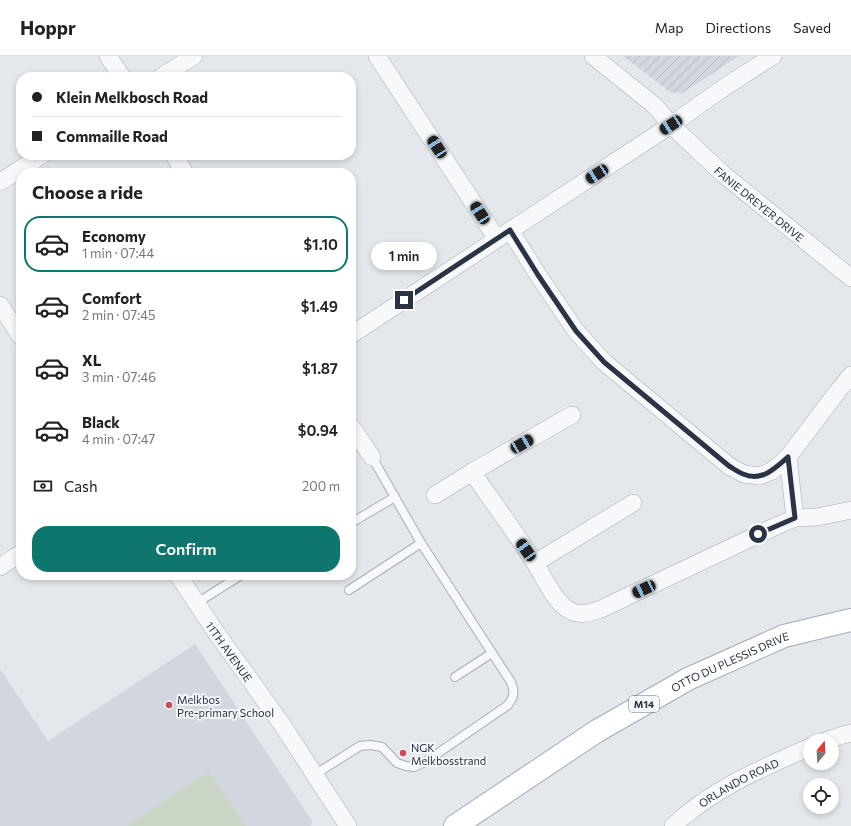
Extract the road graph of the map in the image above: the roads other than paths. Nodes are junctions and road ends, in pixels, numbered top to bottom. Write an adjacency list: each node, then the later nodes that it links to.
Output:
1 (108, 56): 6 (street)
2 (194, 56): 7 (street)
3 (377, 56): 13 (street)
4 (593, 56): 8 (street, FANIE DREYER DRIVE)
5 (773, 56): 8 (street)
6 (119, 72)
7 (170, 72)
8 (671, 125): 13 (street); 14 (street, FANIE DREYER DRIVE)
9 (34, 160): 10 (street)
10 (22, 168)
11 (16, 172): 12 (street)
12 (0, 182)
13 (504, 235): 17 (street); 22 (street)
14 (851, 278)
15 (0, 305): 16 (street)
16 (16, 329)
17 (356, 332)
18 (851, 375): 22 (street)
19 (572, 415): 23 (street)
20 (356, 433): 21 (street)
21 (372, 457): 25 (lane)
22 (788, 457): 28 (street)
23 (472, 472): 24 (street); 32 (street)
24 (435, 495)
25 (395, 497): 29 (lane); 30 (lane)
26 (633, 503): 32 (street)
27 (851, 510): 28 (street)
28 (795, 518): 32 (street)
29 (356, 520)
30 (421, 542): 36 (lane); 39 (lane)
31 (16, 556): 33 (street)
32 (535, 563)
33 (0, 567)
34 (181, 580): 37 (street, 11TH AVENUE)
35 (233, 580): 37 (lane)
36 (349, 590)
37 (196, 603): 44 (street, 11TH AVENUE)
38 (851, 620): 46 (main road, OTTO DU PLESSIS DRIVE / M14)
39 (492, 652): 40 (lane); 44 (lane)
40 (455, 677)
41 (851, 733): 42 (street)
42 (839, 736)
43 (803, 750): 47 (street, ORLANDO ROAD)
44 (314, 775): 45 (street, 11TH AVENUE)
45 (348, 826)
46 (455, 826)
47 (673, 826)

